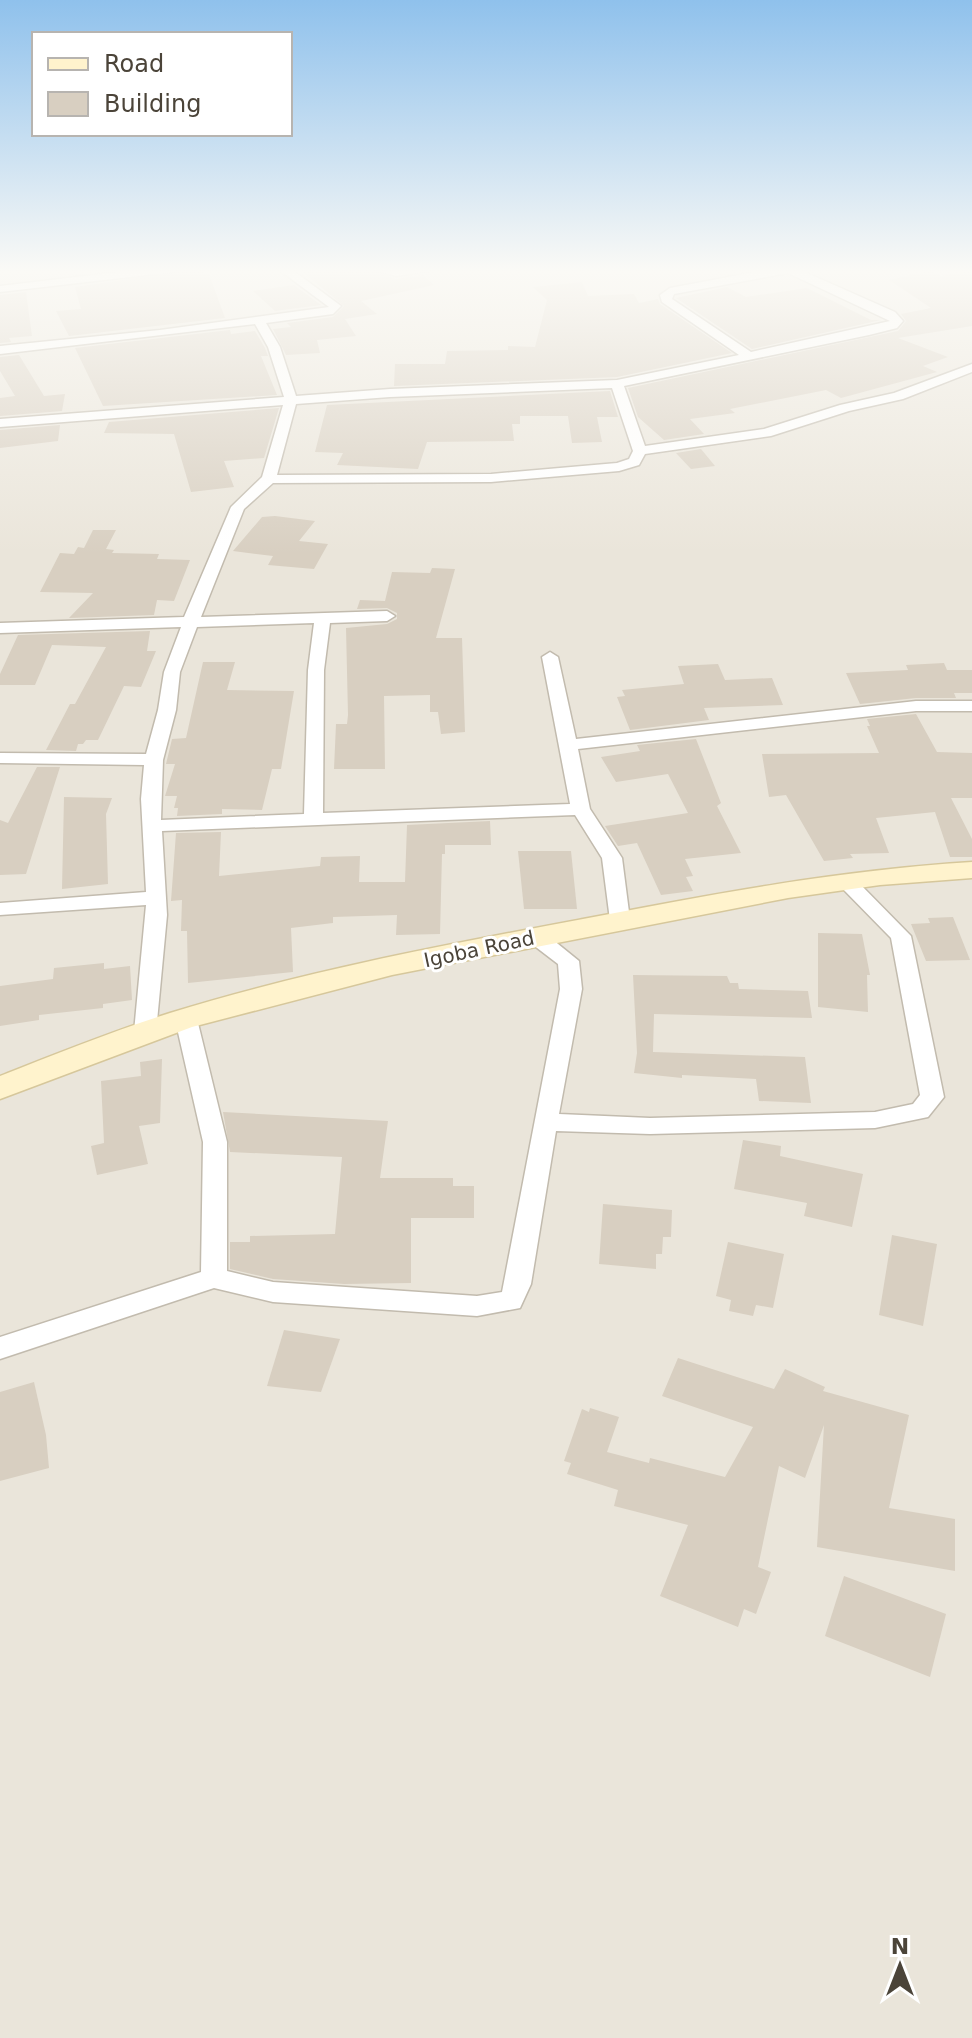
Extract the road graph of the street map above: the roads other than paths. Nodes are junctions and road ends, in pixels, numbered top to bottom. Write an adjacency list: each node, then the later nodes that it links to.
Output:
1 (279, 364): 5 (street)
2 (711, 364): 4 (street)
3 (972, 368): 7 (street)
4 (617, 384): 5 (street); 7 (street)
5 (291, 400): 6 (street); 8 (street)
6 (0, 423)
7 (640, 451): 8 (street)
8 (269, 479): 11 (street)
9 (387, 616): 10 (street)
10 (323, 617): 11 (street); 19 (street)
11 (190, 619): 12 (street); 17 (street)
12 (0, 628)
13 (550, 657): 15 (street)
14 (972, 706): 15 (street)
15 (568, 745): 18 (street)
16 (0, 758): 17 (street)
17 (154, 760): 20 (street)
18 (581, 809): 19 (street); 25 (street)
19 (313, 819): 20 (street)
20 (151, 826): 23 (street)
21 (972, 870): 22 (street, Igoba Road)
22 (848, 883): 25 (street, Igoba Road); 30 (street)
23 (156, 898): 24 (street); 28 (street)
24 (0, 909)
25 (620, 920): 26 (street, Igoba Road)
26 (535, 936): 27 (street, Igoba Road); 30 (street)
27 (186, 1019): 28 (street, Igoba Road); 31 (street)
28 (145, 1032): 29 (street, Igoba Road)
29 (0, 1088)
30 (545, 1122): 31 (street)
31 (214, 1278): 32 (street)
32 (0, 1348)

